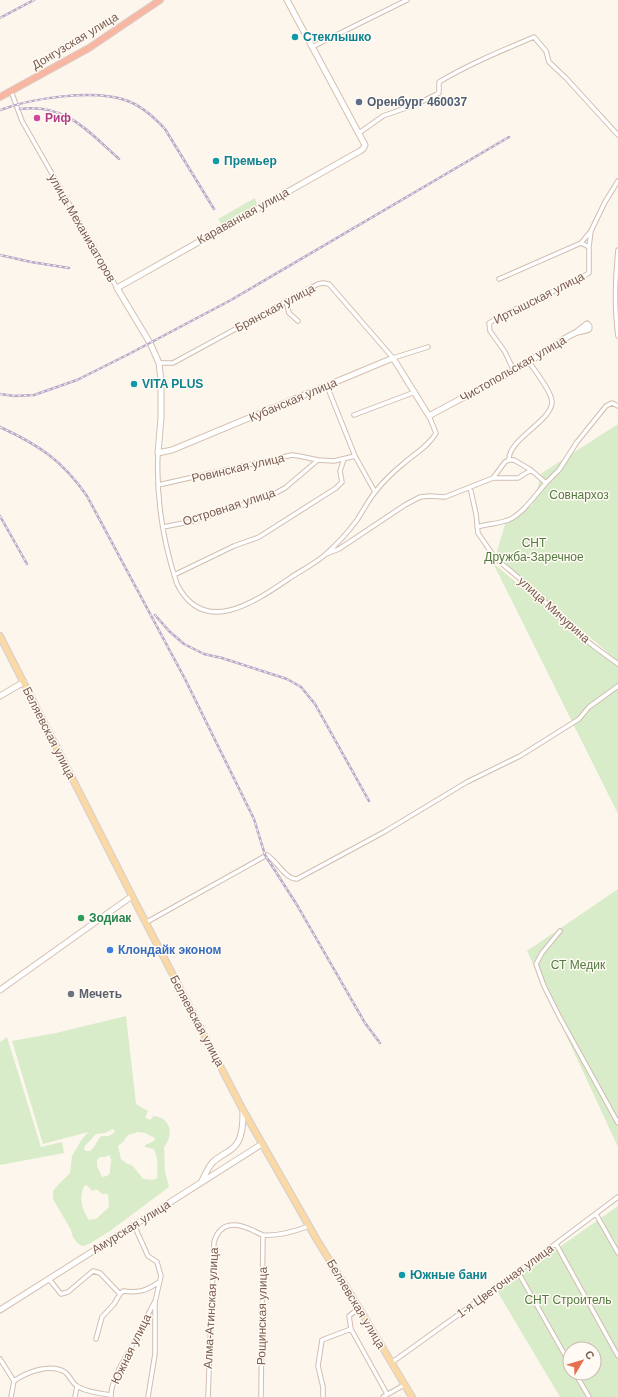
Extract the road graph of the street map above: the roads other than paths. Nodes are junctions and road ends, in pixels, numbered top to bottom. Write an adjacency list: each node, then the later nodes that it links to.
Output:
1 (160, 0): 5 (highway, Донгузская улица)
2 (287, 0): 4 (street)
3 (407, 0): 4 (street)
4 (312, 47): 7 (street)
5 (11, 91): 6 (highway, Донгузская улица); 15 (street, улица Механизаторов)
6 (0, 97)
7 (359, 133): 8 (street); 15 (street, Караванная улица)
8 (618, 136)
9 (618, 181): 10 (street)
10 (591, 231): 11 (street); 12 (street)
11 (581, 243): 12 (street); 14 (street)
12 (589, 247): 24 (street, Иртышская улица)
13 (618, 250): 19 (street)
14 (499, 279)
15 (117, 288): 23 (street, улица Механизаторов)
16 (286, 301): 17 (street); 21 (street, Брянская улица); 23 (street, Брянская улица)
17 (298, 320)
18 (578, 331): 22 (street, Чистопольская улица)
19 (618, 336)
20 (428, 347): 21 (street, Кубанская улица)
21 (393, 358): 25 (street, Кубанская улица); 26 (street, Брянская улица)
22 (529, 362): 24 (street, Чистопольская улица); 34 (street)
23 (159, 363): 30 (street, улица Механизаторов)
24 (514, 371): 29 (street, Чистопольская улица)
25 (327, 386): 30 (street, Кубанская улица); 31 (street)
26 (415, 392): 28 (street); 29 (street, Брянская улица)
27 (618, 406): 37 (street)
28 (354, 415)
29 (428, 416): 40 (street)
30 (158, 453): 38 (street)
31 (355, 456): 32 (street); 40 (street)
32 (344, 459): 33 (street); 44 (street)
33 (318, 460): 38 (street, Ровинская улица); 42 (street, Островная улица)
34 (509, 460): 35 (street); 36 (street)
35 (531, 470): 36 (street); 37 (street)
36 (493, 478): 39 (street)
37 (546, 483): 41 (street)
38 (158, 485): 42 (street)
39 (470, 487): 41 (street, улица Мичурина); 43 (street)
40 (375, 492): 43 (street)
41 (478, 526): 46 (street, улица Мичурина)
42 (163, 527): 44 (street)
43 (325, 554): 44 (street)
44 (174, 575)
45 (0, 636): 47 (main road, Беляевская улица)
46 (618, 664)
47 (24, 682): 49 (street); 50 (main road, Беляевская улица)
48 (618, 686): 51 (street)
49 (0, 696)
50 (132, 896): 51 (main road, Беляевская улица); 53 (street)
51 (145, 923): 54 (main road, Беляевская улица)
52 (560, 931): 55 (street)
53 (0, 990)
54 (243, 1110): 56 (main road, Беляевская улица); 57 (street)
55 (618, 1123)
56 (262, 1144): 57 (street, Амурская улица); 61 (main road, Беляевская улица)
57 (201, 1183): 60 (street, Амурская улица)
58 (618, 1197): 59 (street, 1-я Цветочная улица)
59 (596, 1214): 63 (street, 1-я Цветочная улица); 64 (street)
60 (134, 1225): 66 (street, Амурская улица); 67 (street)
61 (309, 1226): 62 (street); 70 (main road, Беляевская улица)
62 (263, 1235): 87 (street, Алма-Атинская улица); 88 (street, Рощинская улица)
63 (556, 1244): 65 (street, 1-я Цветочная улица); 75 (street)
64 (618, 1253)
65 (518, 1272): 74 (street); 77 (street, 1-я Цветочная улица)
66 (48, 1279): 68 (street); 71 (street, Амурская улица)
67 (160, 1282): 68 (street); 69 (street)
68 (120, 1294): 73 (street)
69 (155, 1302): 82 (street, Южная улица); 86 (street)
70 (359, 1308): 72 (street); 77 (main road, Беляевская улица)
71 (0, 1310)
72 (351, 1329): 83 (street); 89 (street)
73 (96, 1339)
74 (562, 1350)
75 (618, 1356)
76 (0, 1359): 78 (street)
77 (391, 1363): 80 (main road, Беляевская улица)
78 (14, 1381): 81 (street); 84 (street)
79 (579, 1381): 91 (street)
80 (404, 1385): 83 (street); 90 (main road, Беляевская улица)
81 (77, 1386): 82 (street); 85 (street)
82 (111, 1396)
83 (385, 1396)
84 (11, 1397)
85 (75, 1397)
86 (148, 1397)
87 (208, 1397)
88 (261, 1397)
89 (323, 1397)
90 (412, 1397)
91 (588, 1397)

